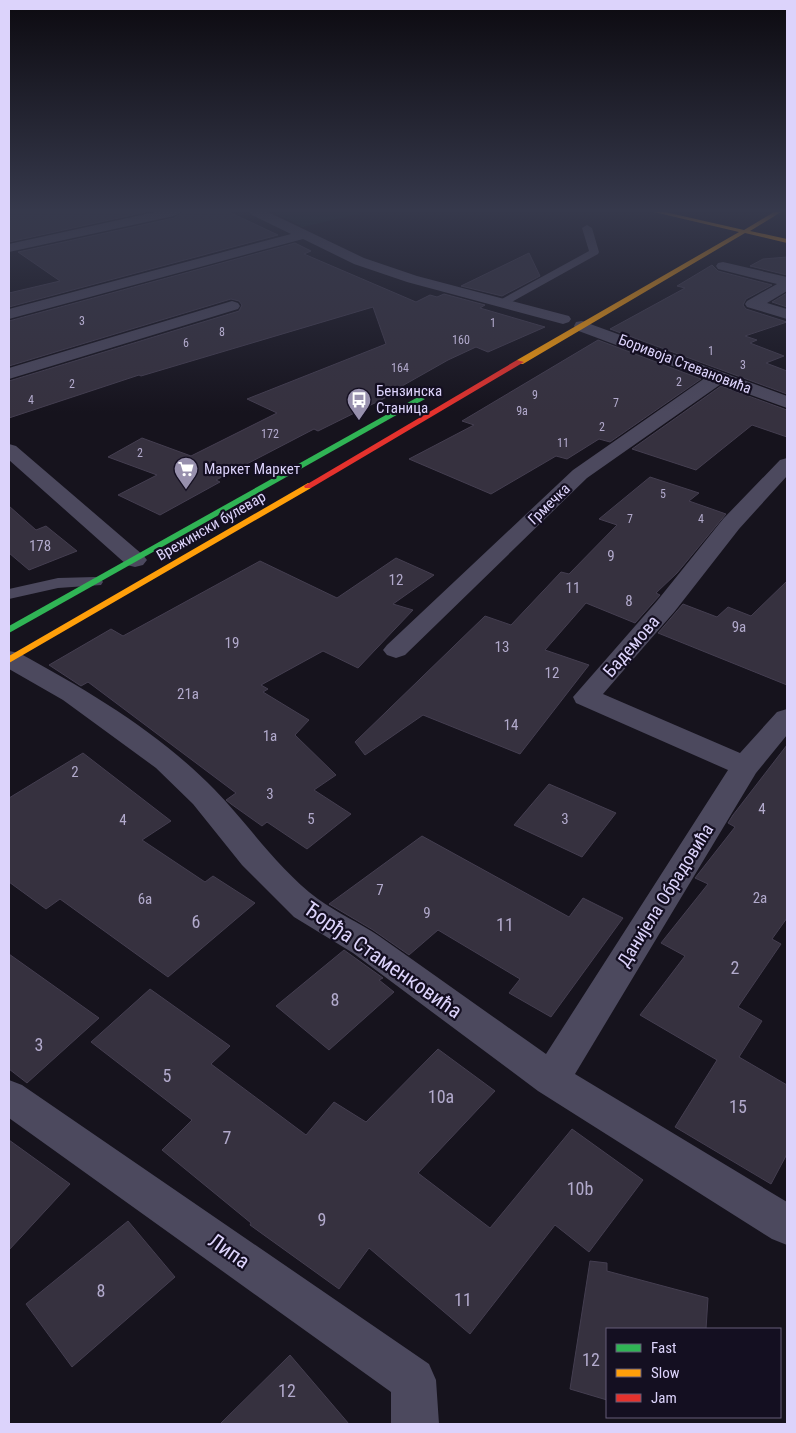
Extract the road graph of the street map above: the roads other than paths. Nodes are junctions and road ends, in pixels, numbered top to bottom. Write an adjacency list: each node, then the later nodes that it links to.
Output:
1 (140, 279): 9 (street)
2 (412, 279): 7 (street, Боривоја Стевановића)
3 (546, 279): 7 (lane)
4 (645, 279): 11 (main road)
5 (768, 279): 6 (street)
6 (787, 284): 10 (street)
7 (504, 302): 11 (street, Боривоја Стевановића)
8 (232, 306): 13 (street)
9 (9, 314)
10 (787, 314)
11 (572, 320): 12 (main road); 14 (street, Боривоја Стевановића); 22 (main road, Врежински булевар)
12 (548, 327)
13 (9, 374)
14 (718, 377): 16 (street, Боривоја Стевановића); 23 (street, Грмечка)
15 (428, 395): 19 (main road, Врежински булевар)
16 (787, 402)
17 (9, 450): 19 (street)
18 (787, 464): 25 (street, Бадемова)
19 (135, 560): 20 (main road, Врежински булевар)
20 (95, 582): 21 (lane); 22 (main road, Врежински булевар)
21 (12, 589)
22 (9, 649): 26 (street, Ђорђа Стаменковића)
23 (396, 650)
24 (787, 718): 25 (street, Данијела Обрадовића)
25 (745, 766): 26 (street, Данијела Обрадовића)
26 (550, 1079): 28 (street, Ђорђа Стаменковића)
27 (9, 1096): 29 (street, Липа)
28 (787, 1225)
29 (415, 1424)

